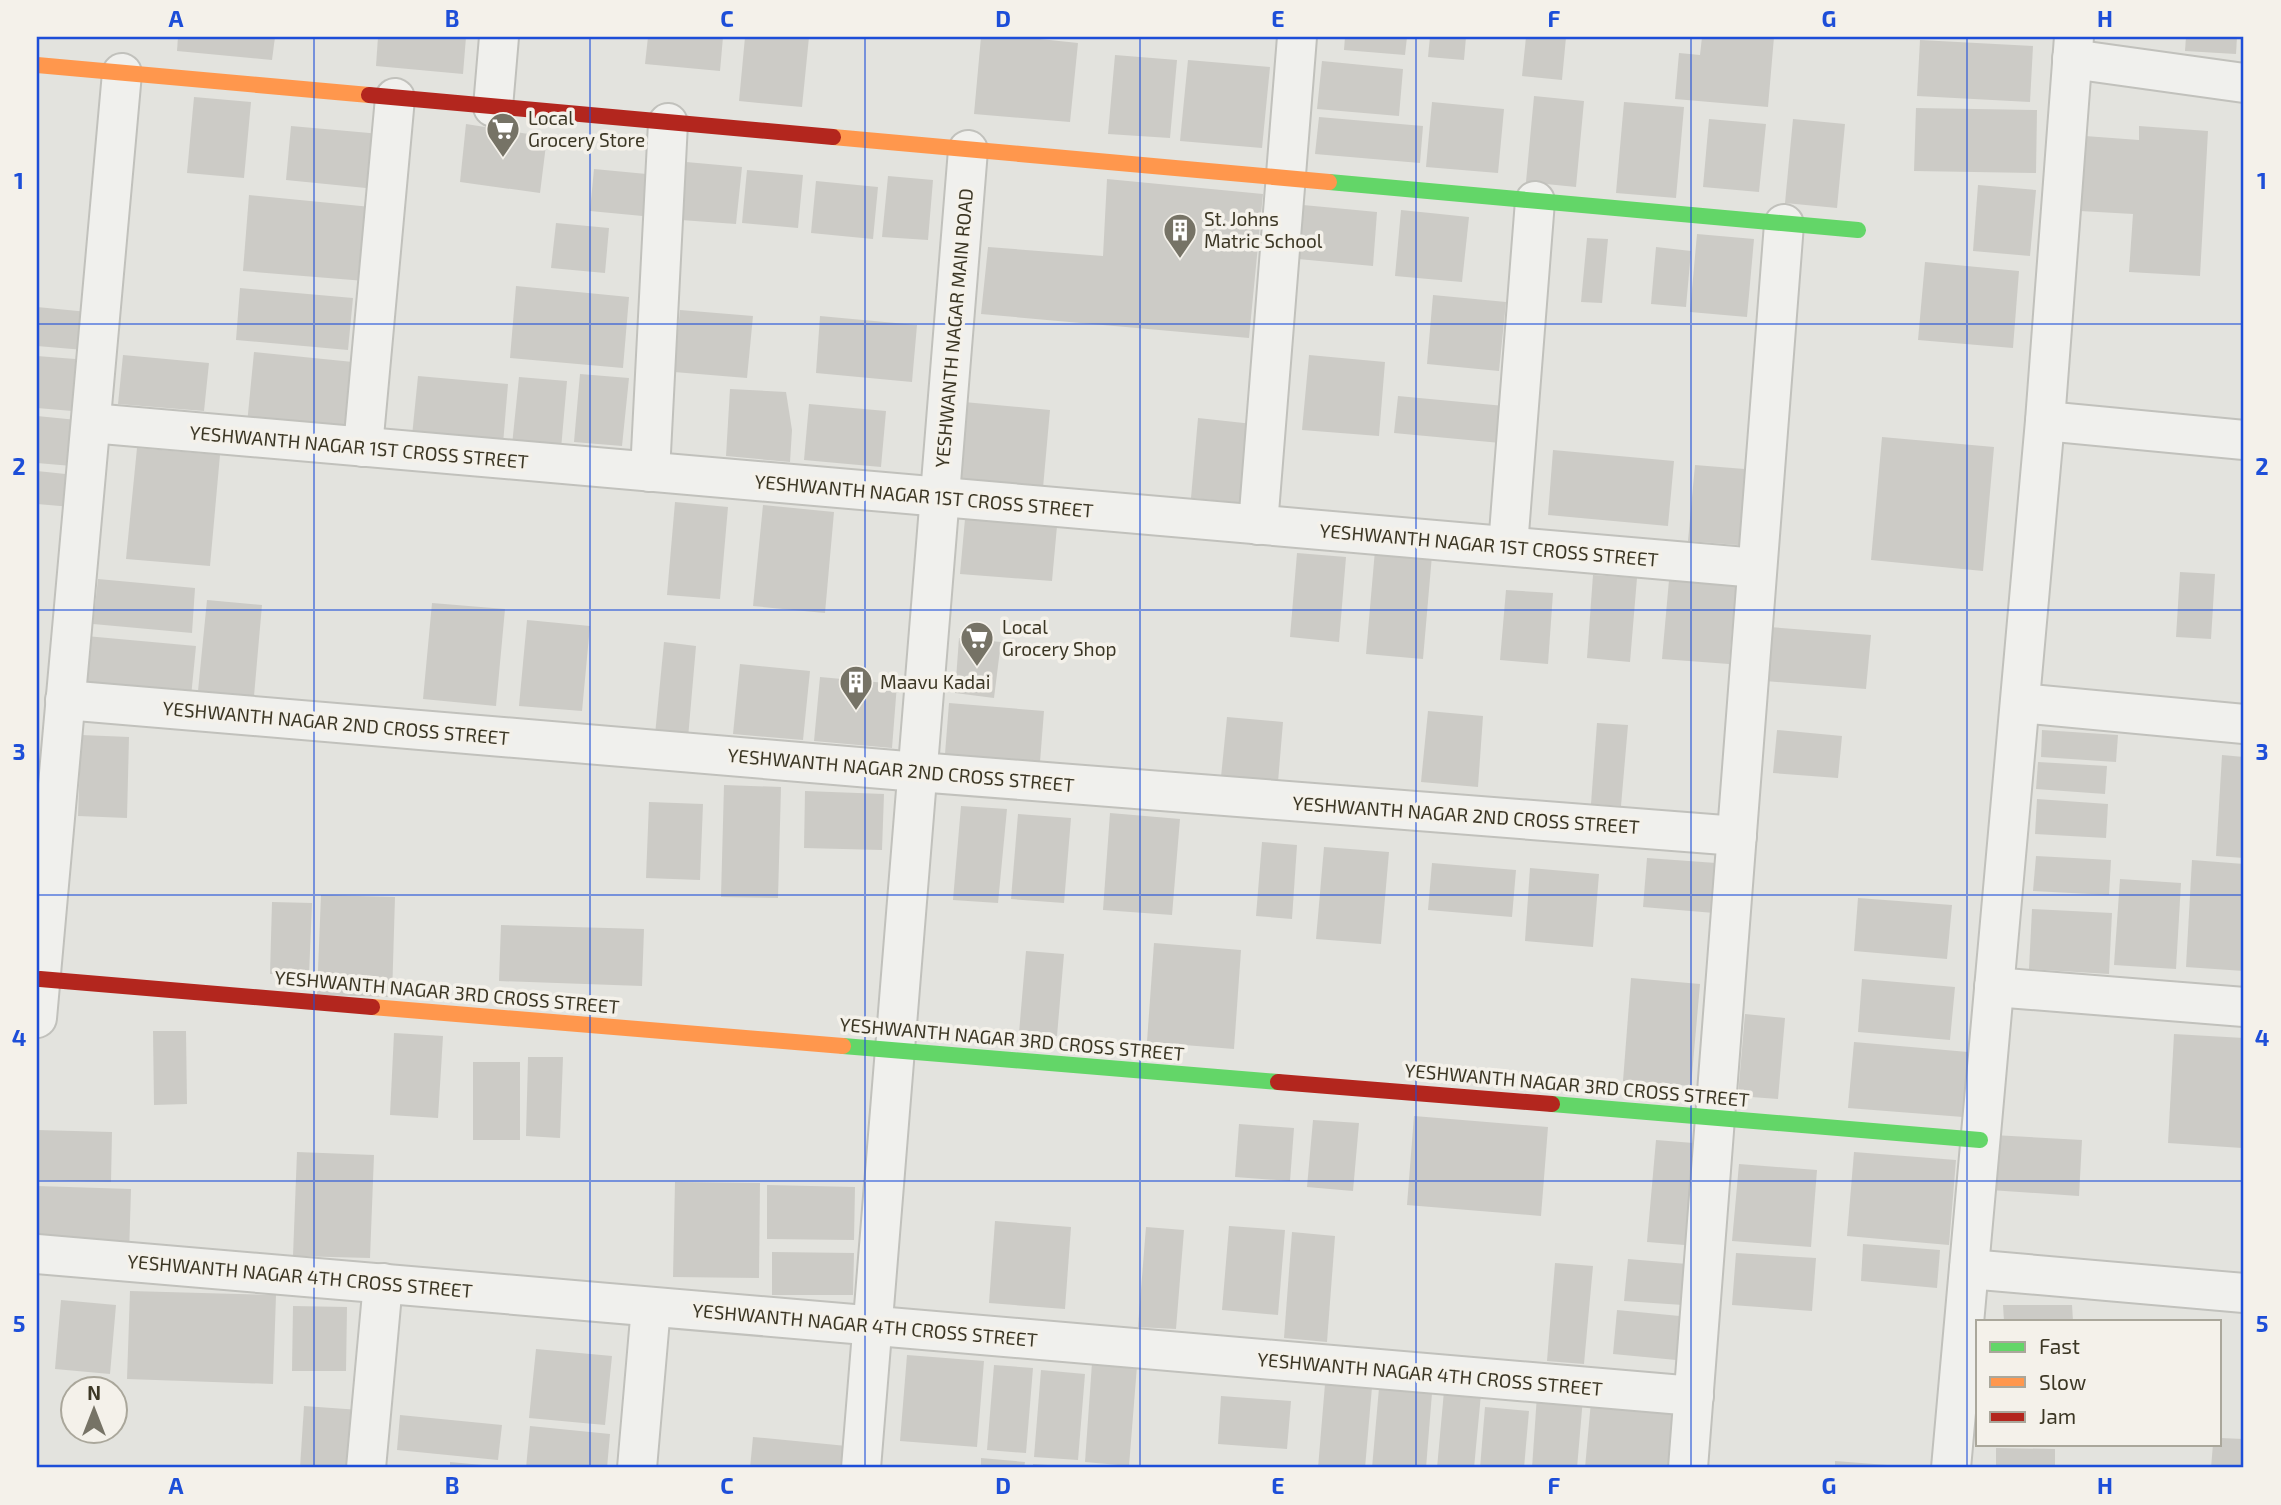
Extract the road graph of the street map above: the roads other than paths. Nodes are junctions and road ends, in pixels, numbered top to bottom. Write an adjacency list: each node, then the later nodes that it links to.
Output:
1 (499, 37): 8 (street)
2 (1297, 37): 11 (street)
3 (2073, 48): 6 (street); 15 (street)
4 (37, 65): 5 (street)
5 (122, 73): 7 (street); 16 (street)
6 (2244, 83)
7 (395, 98): 8 (street); 18 (street)
8 (494, 107): 9 (street)
9 (668, 123): 10 (street); 19 (street)
10 (968, 150): 11 (street); 20 (street, YESHWANTH NAGAR MAIN ROAD)
11 (1285, 178): 12 (street); 21 (street)
12 (1535, 201): 13 (street); 22 (street)
13 (1784, 224): 14 (street); 23 (street)
14 (1858, 230)
15 (2045, 421): 17 (street); 25 (street)
16 (90, 424): 18 (street, YESHWANTH NAGAR 1ST CROSS STREET); 24 (street)
17 (2244, 440)
18 (363, 447): 19 (street, YESHWANTH NAGAR 1ST CROSS STREET)
19 (650, 472): 20 (street, YESHWANTH NAGAR 1ST CROSS STREET)
20 (940, 497): 21 (street, YESHWANTH NAGAR 1ST CROSS STREET); 27 (street, YESHWANTH NAGAR MAIN ROAD)
21 (1258, 525): 22 (street, YESHWANTH NAGAR 1ST CROSS STREET)
22 (1508, 546): 23 (street, YESHWANTH NAGAR 1ST CROSS STREET)
23 (1757, 568): 28 (street)
24 (65, 700): 27 (street, YESHWANTH NAGAR 2ND CROSS STREET); 29 (street)
25 (2020, 704): 26 (street); 30 (street)
26 (2244, 724)
27 (918, 772): 28 (street, YESHWANTH NAGAR 2ND CROSS STREET); 33 (street, YESHWANTH NAGAR MAIN ROAD)
28 (1737, 836): 34 (street)
29 (40, 979): 32 (street); 33 (street, YESHWANTH NAGAR 3RD CROSS STREET)
30 (1994, 987): 31 (street); 35 (street)
31 (2244, 1007)
32 (37, 1018)
33 (895, 1050): 34 (street, YESHWANTH NAGAR 3RD CROSS STREET); 41 (street, YESHWANTH NAGAR MAIN ROAD)
34 (1716, 1118): 35 (street, YESHWANTH NAGAR 3RD CROSS STREET); 42 (street)
35 (1980, 1140): 37 (street)
36 (37, 1254): 38 (street, YESHWANTH NAGAR 4TH CROSS STREET)
37 (1969, 1269): 39 (street); 47 (street)
38 (383, 1283): 40 (street, YESHWANTH NAGAR 4TH CROSS STREET); 43 (street)
39 (2244, 1293)
40 (651, 1307): 41 (street, YESHWANTH NAGAR 4TH CROSS STREET); 44 (street)
41 (872, 1326): 42 (street, YESHWANTH NAGAR 4TH CROSS STREET); 45 (street, YESHWANTH NAGAR MAIN ROAD)
42 (1694, 1396): 46 (street)
43 (366, 1468)
44 (637, 1468)
45 (861, 1468)
46 (1688, 1468)
47 (1951, 1468)

